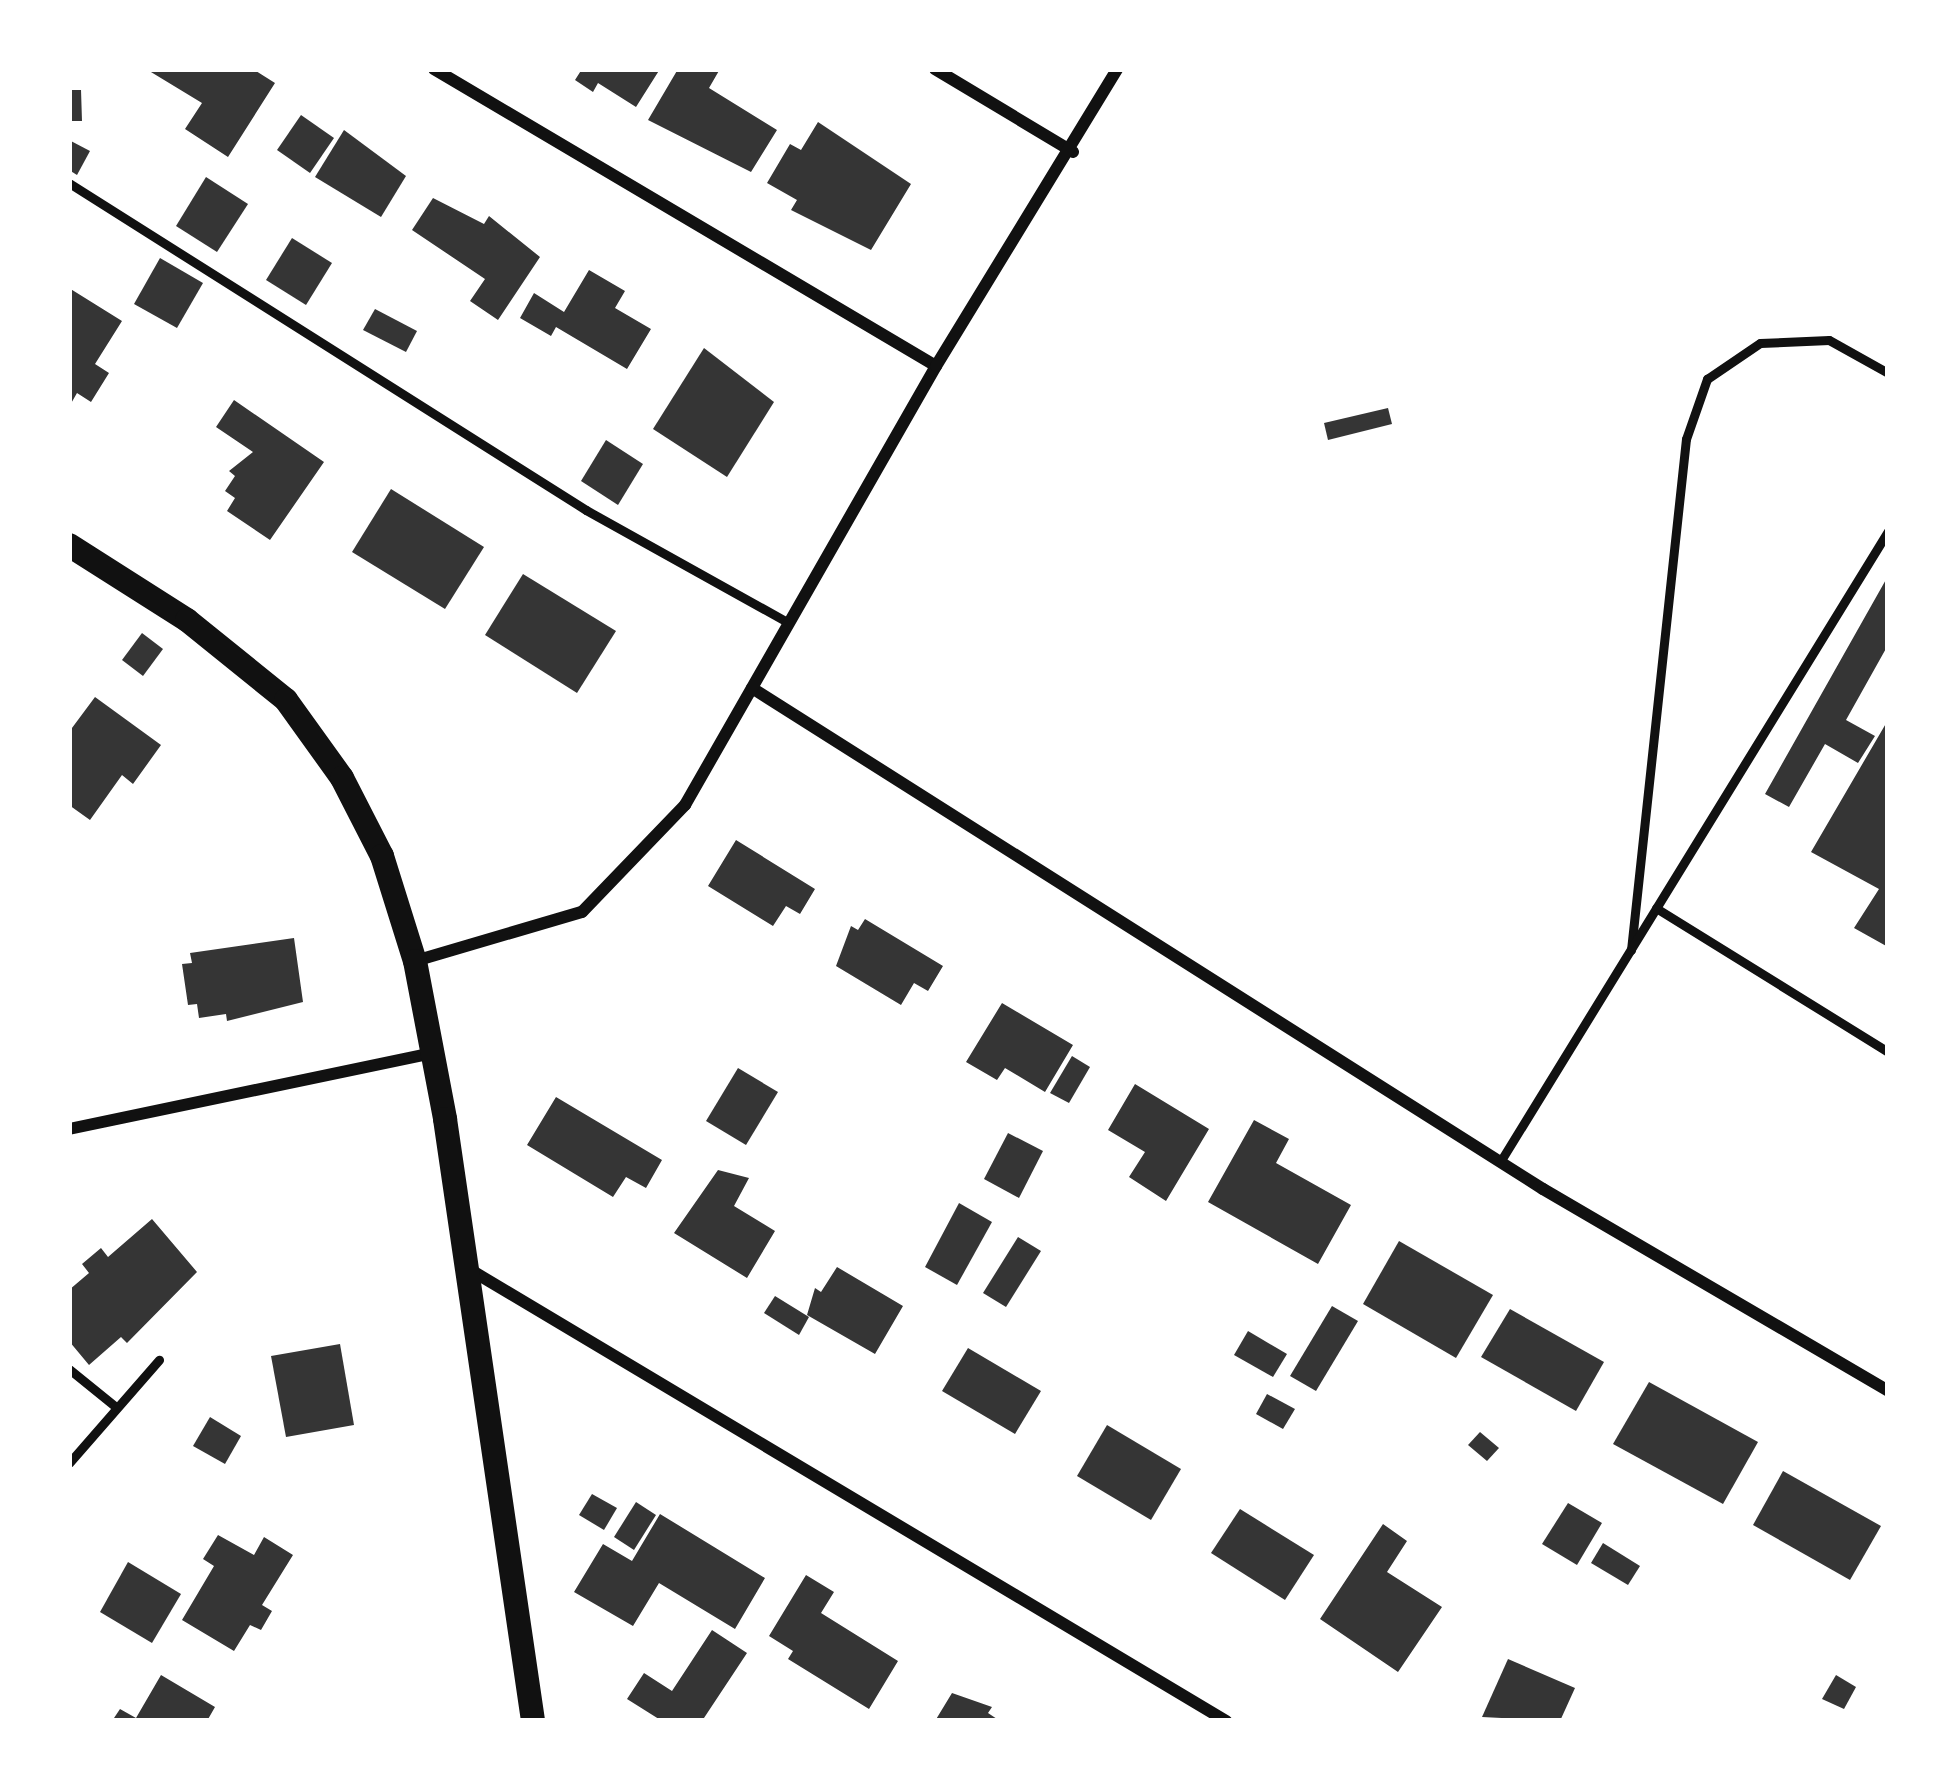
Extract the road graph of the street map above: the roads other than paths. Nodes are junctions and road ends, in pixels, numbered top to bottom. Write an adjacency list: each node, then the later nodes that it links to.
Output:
1 (434, 69): 6 (street)
2 (935, 69): 4 (street)
3 (1118, 69): 4 (street)
4 (1073, 152): 6 (street)
5 (69, 183): 10 (lane)
6 (935, 366): 10 (street)
7 (1888, 374): 13 (lane)
8 (1888, 531): 12 (lane)
9 (69, 545): 14 (main road)
10 (789, 623): 11 (street)
11 (752, 688): 14 (street); 18 (street)
12 (1656, 908): 13 (lane); 15 (lane)
13 (1631, 950): 18 (lane)
14 (416, 961): 16 (main road)
15 (1888, 1052)
16 (433, 1053): 17 (street); 19 (main road)
17 (69, 1129)
18 (1500, 1162): 22 (street)
19 (463, 1265): 25 (main road); 26 (street)
20 (159, 1360): 23 (lane)
21 (69, 1369): 23 (lane)
22 (1888, 1391)
23 (116, 1407): 24 (lane)
24 (69, 1462)
25 (532, 1721)
26 (1226, 1721)

